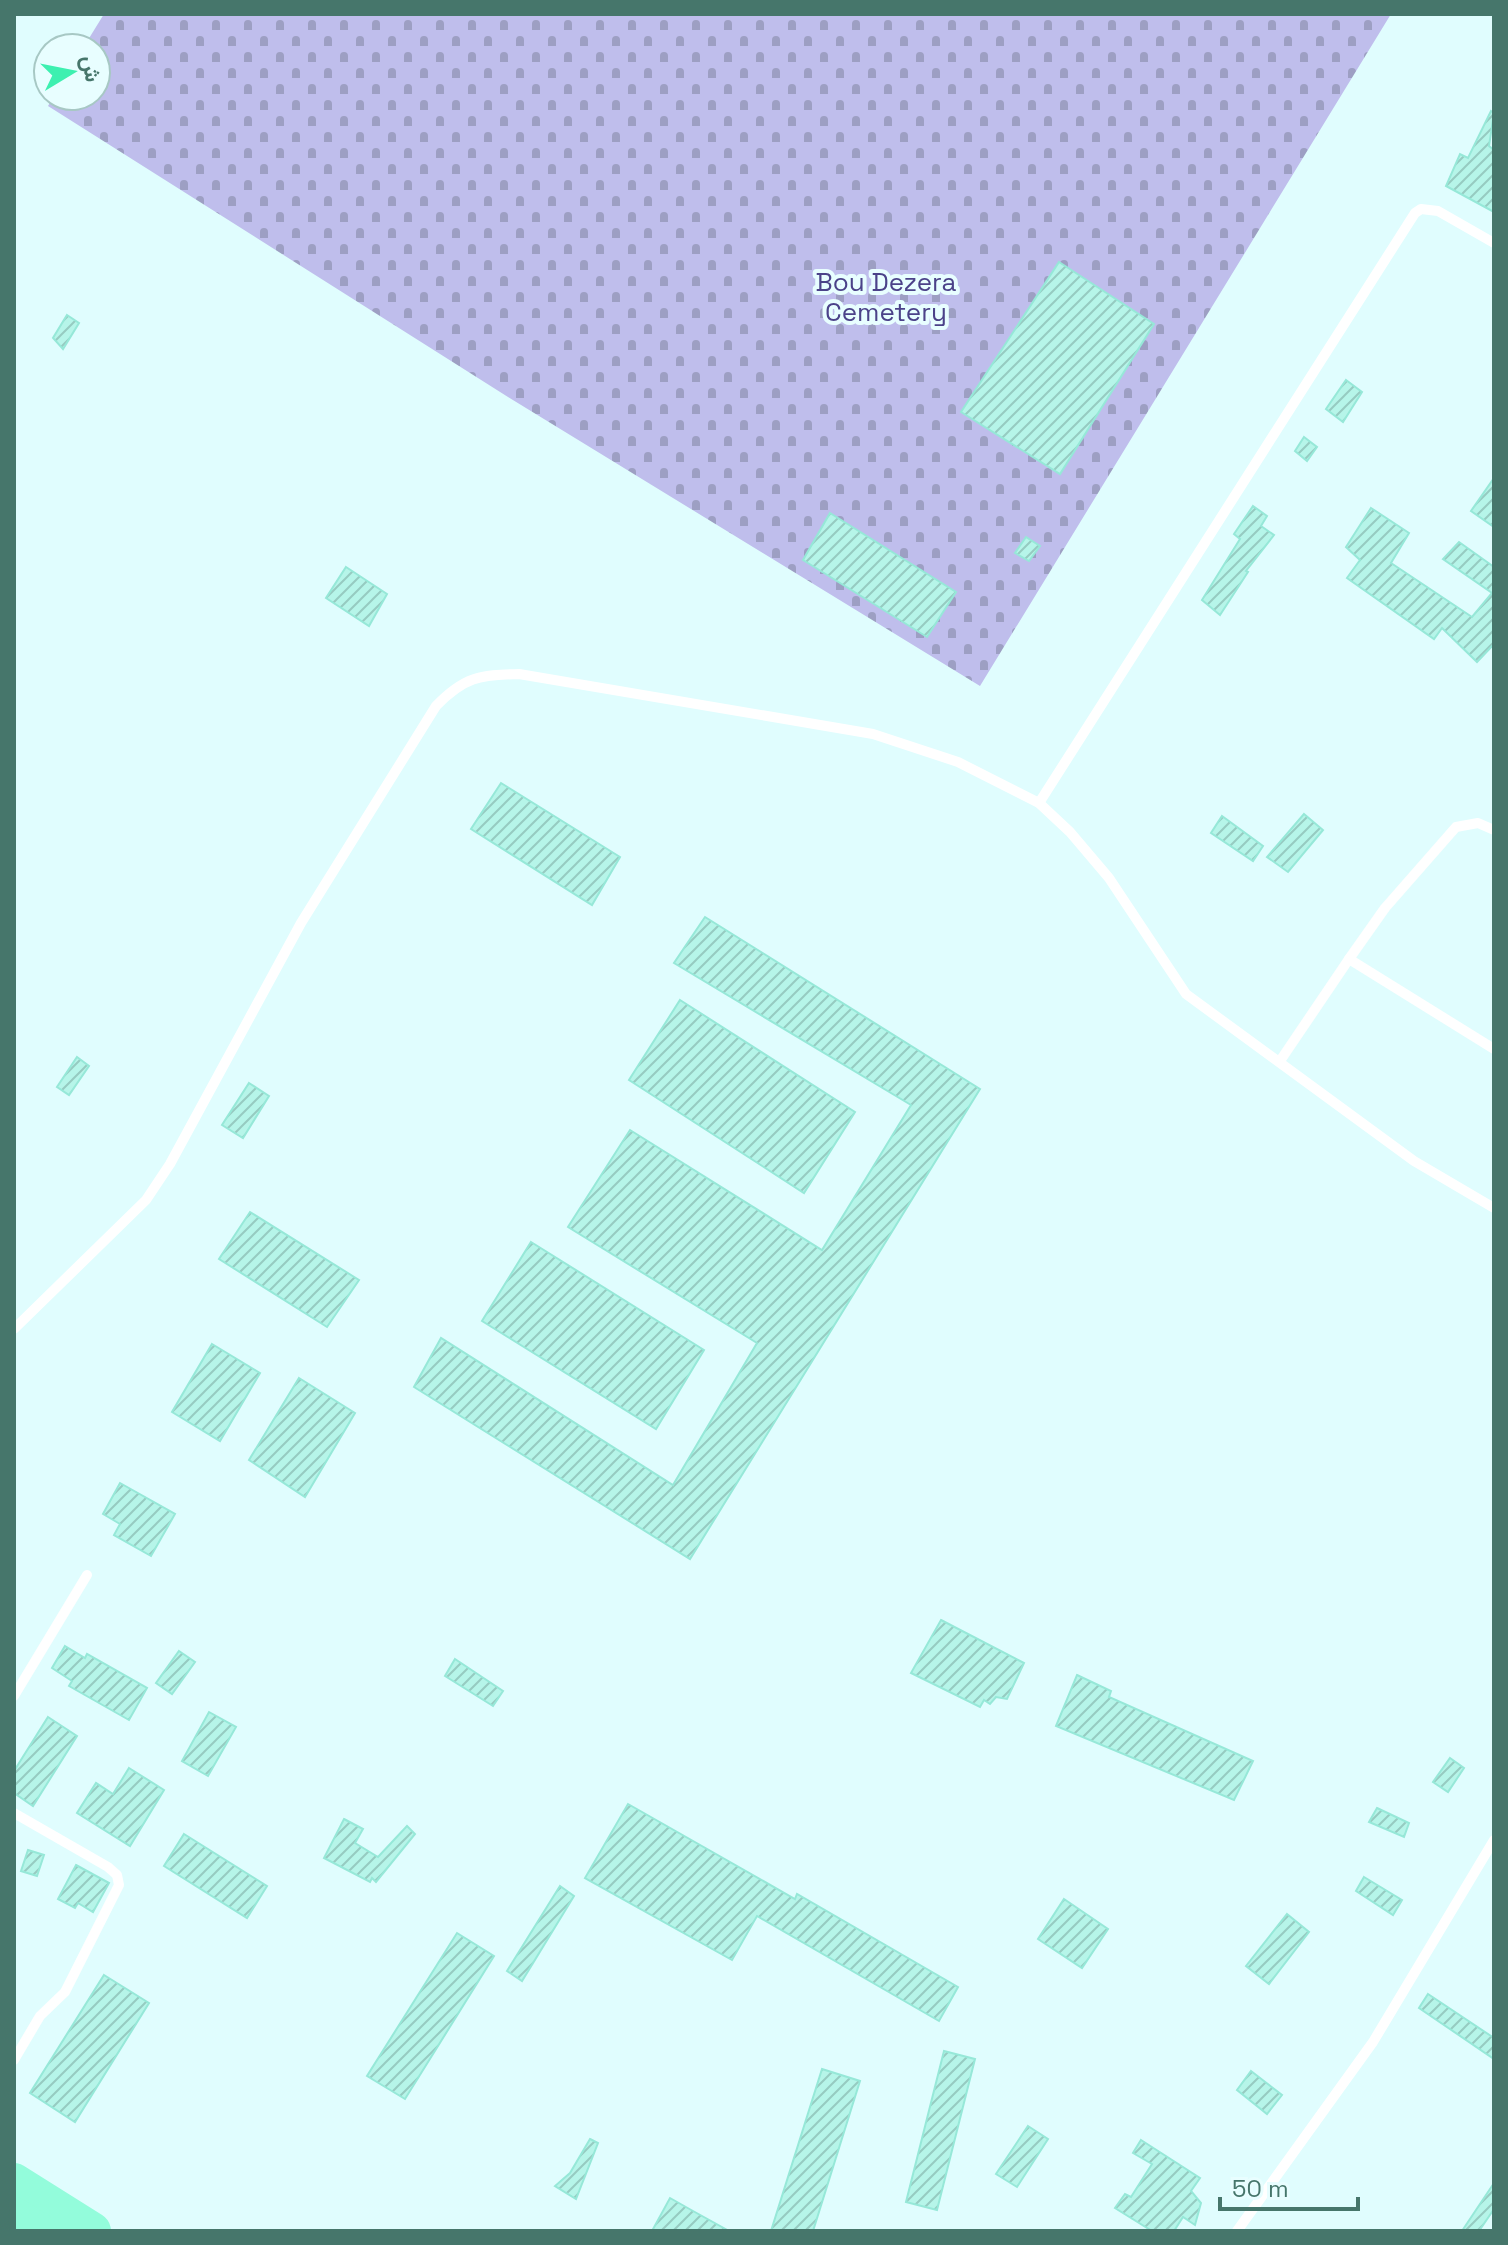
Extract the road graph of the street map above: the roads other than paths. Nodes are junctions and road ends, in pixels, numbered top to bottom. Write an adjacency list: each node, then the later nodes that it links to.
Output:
1 (1494, 243): 2 (lane)
2 (1039, 803): 6 (lane); 8 (lane)
3 (1494, 830): 4 (lane)
4 (1349, 959): 5 (lane); 6 (lane)
5 (1494, 1049)
6 (1280, 1061): 7 (lane)
7 (1494, 1208)
8 (14, 1329)
9 (87, 1575): 10 (lane)
10 (14, 1696)
11 (14, 1813): 13 (lane)
12 (1494, 1840): 18 (lane)
13 (14, 2060)
14 (14, 2182): 17 (highway)
15 (14, 2216): 16 (highway)
16 (38, 2231)
17 (92, 2231)
18 (1237, 2231)

